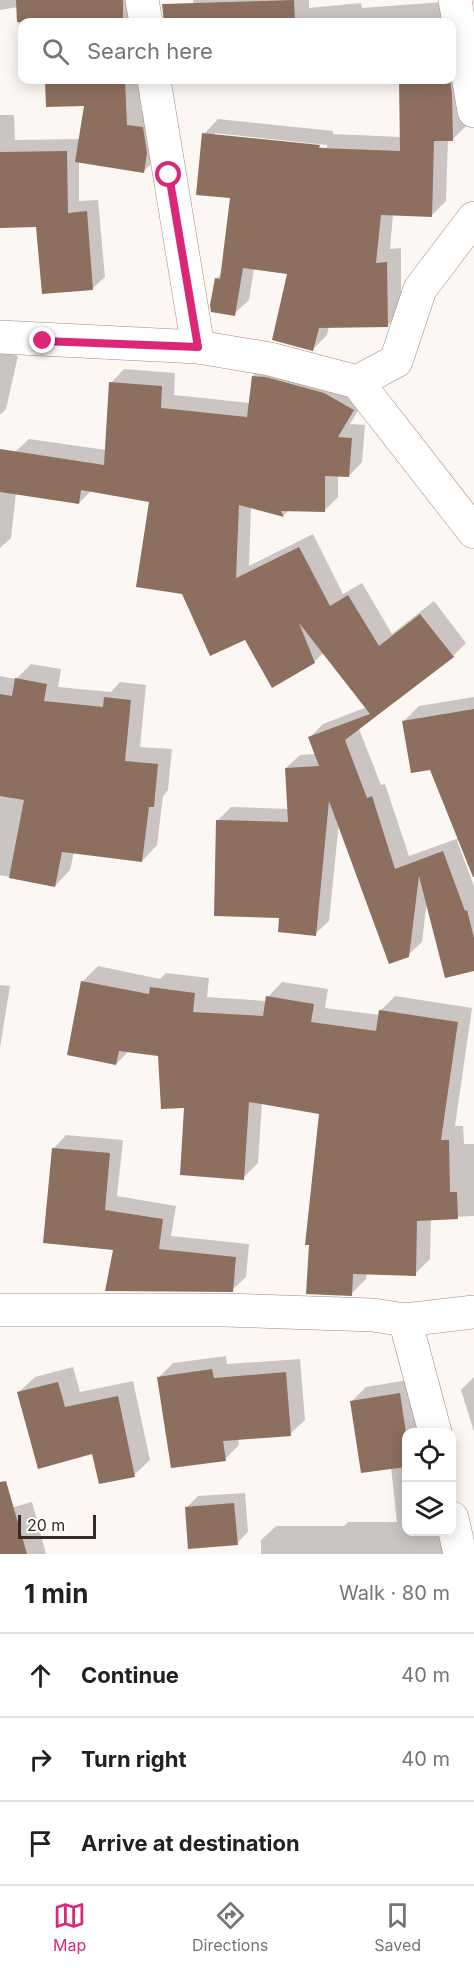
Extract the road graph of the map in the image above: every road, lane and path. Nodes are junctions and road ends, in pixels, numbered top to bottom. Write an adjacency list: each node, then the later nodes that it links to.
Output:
1 (142, 0): 3 (street)
2 (455, 0): 5 (street)
3 (145, 18)
4 (155, 84): 8 (street)
5 (474, 111)
6 (474, 218): 9 (street)
7 (0, 337): 8 (street)
8 (198, 347): 9 (street)
9 (357, 382): 10 (street)
10 (474, 532)
11 (0, 1310): 13 (street)
12 (474, 1312): 13 (street)
13 (405, 1320): 14 (street)
14 (434, 1428)
15 (456, 1536): 16 (street)
16 (460, 1554)

